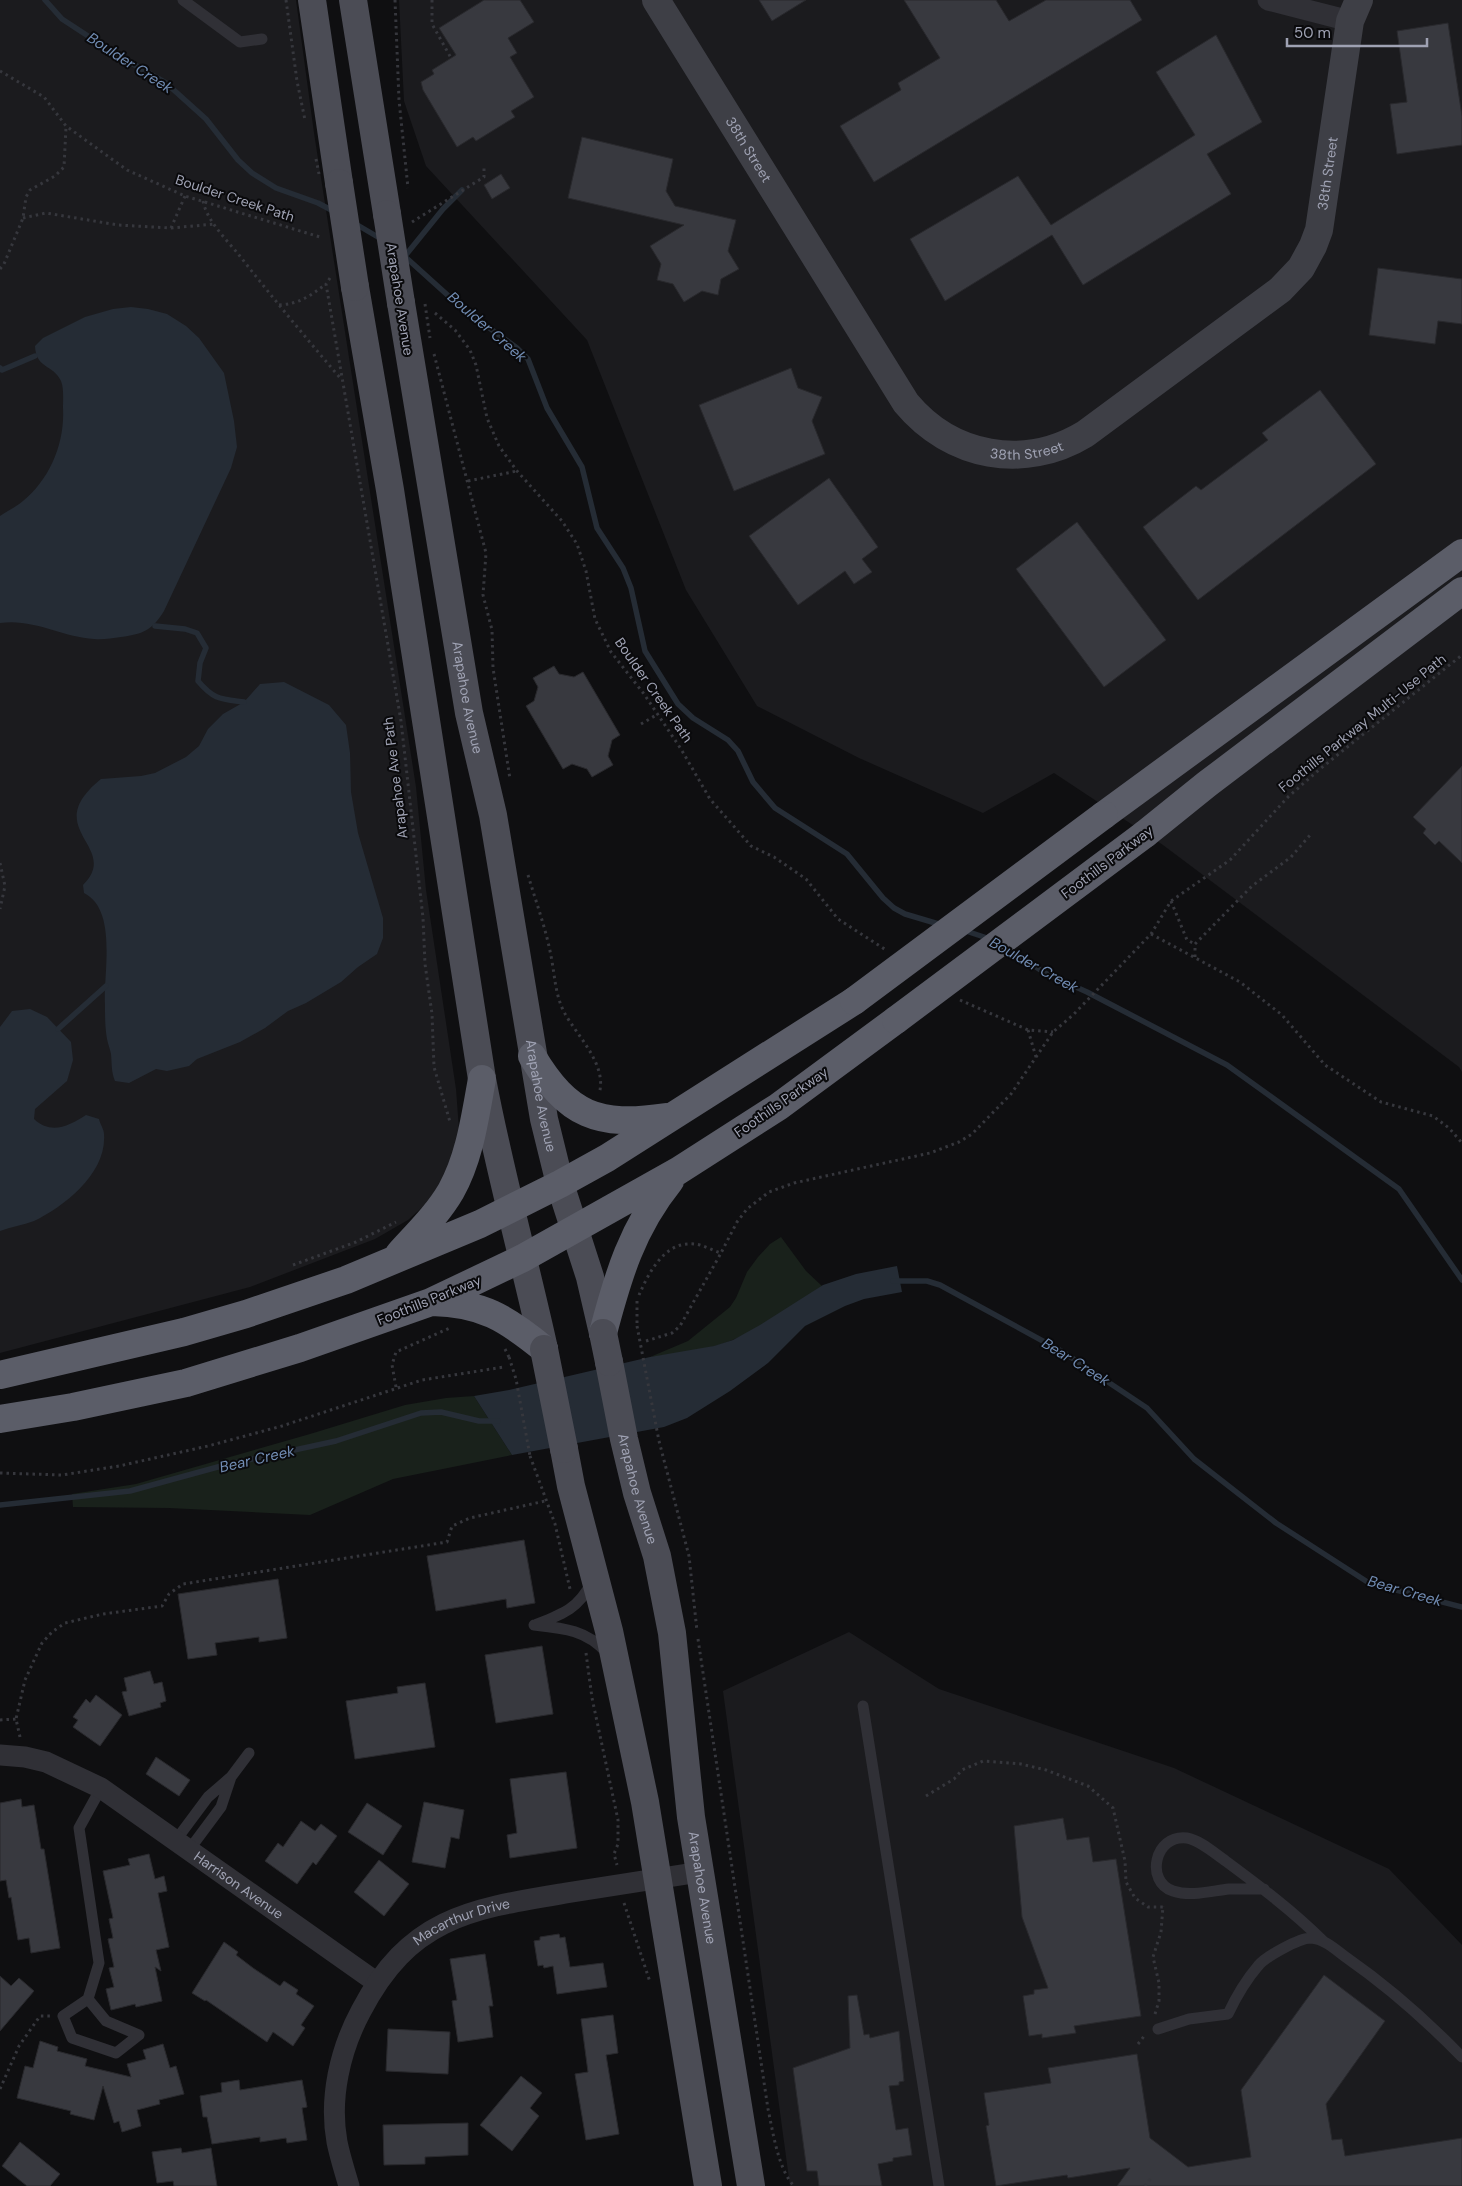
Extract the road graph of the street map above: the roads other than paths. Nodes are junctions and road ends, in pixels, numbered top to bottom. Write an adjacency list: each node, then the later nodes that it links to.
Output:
1 (183, 0): 7 (lane)
2 (312, 0): 11 (main road, bridge)
3 (353, 0): 10 (main road, Arapahoe Avenue, bridge)
4 (656, 0): 6 (street, 38th Street)
5 (1268, 0): 6 (street)
6 (1355, 11)
7 (262, 39)
8 (1462, 553): 12 (highway, bridge)
9 (1462, 592): 13 (highway, Foothills Parkway, bridge)
10 (532, 1056): 12 (highway); 14 (main road, Arapahoe Avenue)
11 (482, 1079): 15 (main road); 18 (highway)
12 (672, 1116): 14 (highway)
13 (678, 1170): 16 (highway, Foothills Parkway); 20 (highway)
14 (560, 1184): 15 (highway); 16 (main road, Arapahoe Avenue)
15 (510, 1209): 17 (main road); 18 (highway)
16 (575, 1230): 17 (highway, Foothills Parkway); 20 (main road, Arapahoe Avenue)
17 (524, 1258): 19 (highway, Foothills Parkway); 21 (main road)
18 (391, 1262): 22 (highway)
19 (431, 1302): 21 (highway); 23 (highway, Foothills Parkway)
20 (603, 1334): 32 (main road, Arapahoe Avenue, bridge)
21 (544, 1349): 24 (main road, bridge)
22 (0, 1375)
23 (0, 1419)
24 (596, 1576): 25 (main road); 25 (lane)
25 (616, 1663): 33 (main road)
26 (863, 1706): 43 (lane)
27 (249, 1753): 29 (lane)
28 (0, 1755): 30 (street, Harrison Avenue)
29 (232, 1777): 31 (lane); 31 (lane)
30 (101, 1788): 31 (street, Harrison Avenue); 37 (lane)
31 (183, 1845): 36 (street, Harrison Avenue)
32 (700, 1872): 33 (street, Macarthur Drive); 42 (main road, Arapahoe Avenue)
33 (659, 1878): 36 (street, Macarthur Drive); 41 (main road)
34 (1264, 1889): 34 (lane); 35 (lane)
35 (1323, 1941): 38 (lane); 39 (lane)
36 (376, 1982): 40 (street, Macarthur Drive)
37 (88, 1999): 37 (lane)
38 (1153, 2030)
39 (1462, 2057)
40 (349, 2186)
41 (708, 2186)
42 (751, 2186)
43 (938, 2186)

